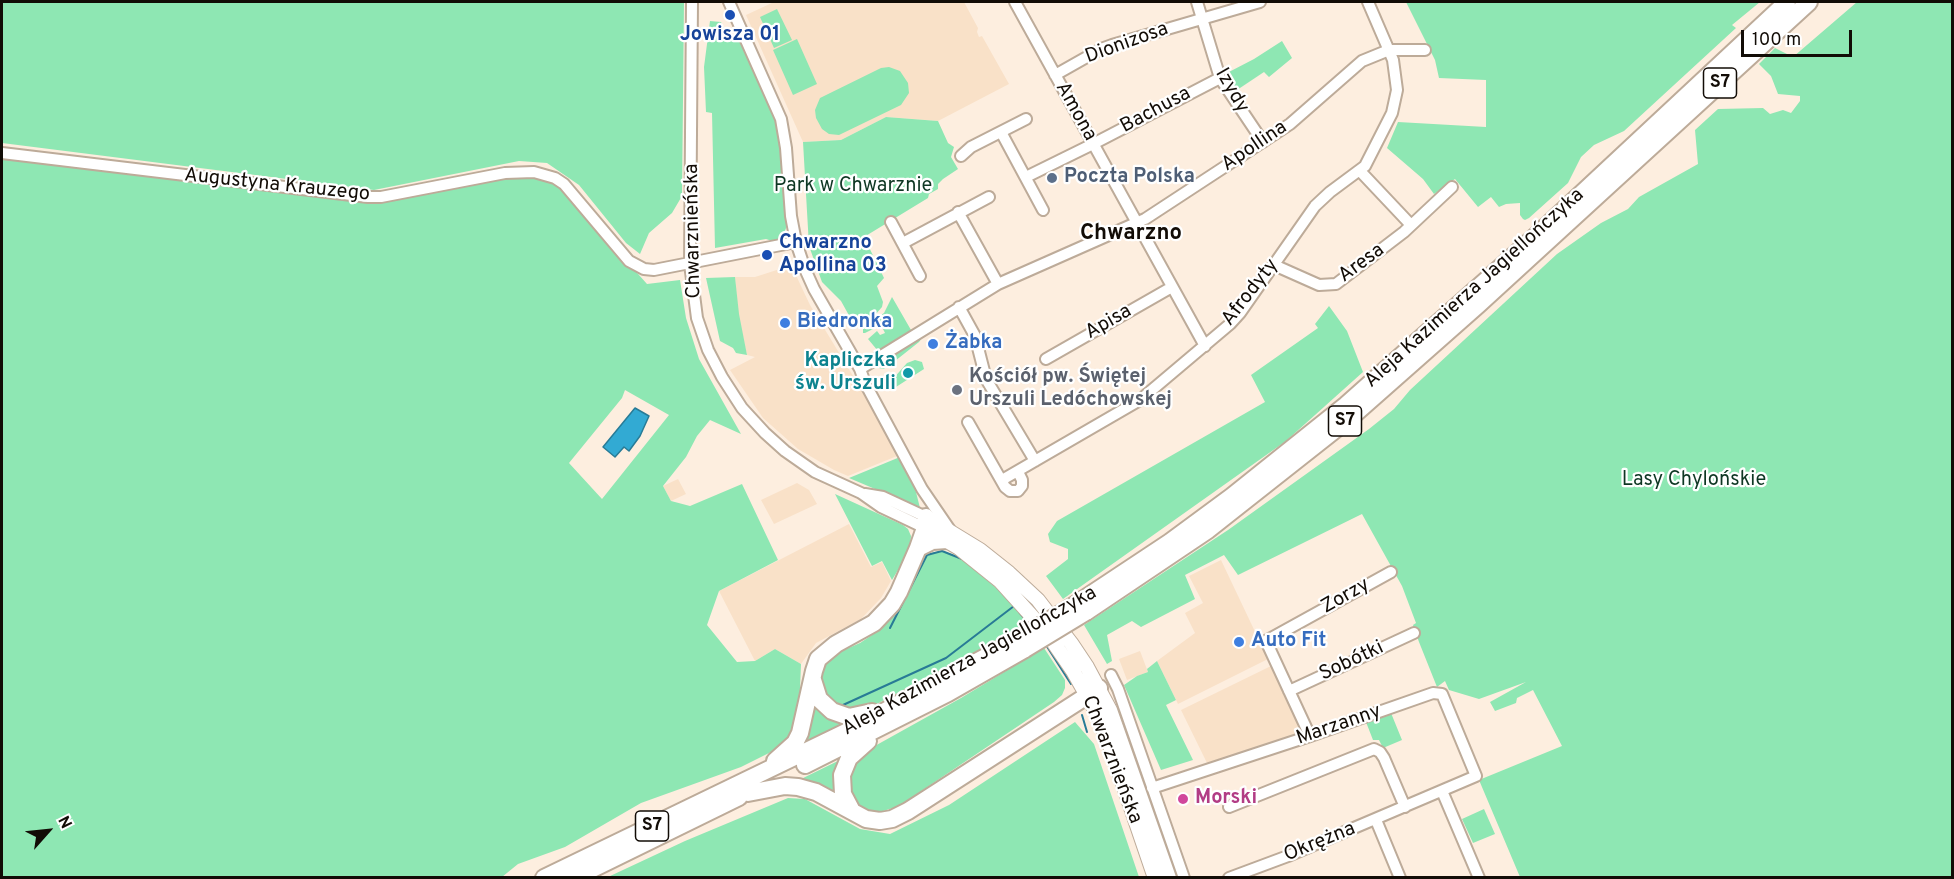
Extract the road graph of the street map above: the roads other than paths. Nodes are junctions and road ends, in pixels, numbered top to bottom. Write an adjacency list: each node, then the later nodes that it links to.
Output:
1 (692, 2): 32 (street, Chwarznieńska)
2 (729, 2): 30 (street, Chwarznieńska)
3 (1016, 2): 12 (street, Amona)
4 (1197, 2): 9 (street, Izydy)
5 (1260, 2): 9 (street, Dionizosa)
6 (1368, 2): 10 (street, Afrodyty)
7 (1787, 2): 20 (highway, Aleja Kazimierza Jagiellończyka / S7)
8 (1809, 2): 20 (highway, Aleja Kazimierza Jagiellończyka / S7)
9 (1202, 18): 12 (street, Dionizosa); 13 (street, Izydy)
10 (1389, 50): 11 (street, Apollina); 16 (street, Apollina); 21 (street, Afrodyty)
11 (1425, 50)
12 (1055, 75): 17 (street, Amona)
13 (1220, 78): 16 (street, Izydy); 17 (street, Bachusa)
14 (1026, 119): 15 (street)
15 (1001, 132): 19 (street); 22 (street)
16 (1263, 142): 28 (street, Apollina)
17 (1093, 144): 22 (street, Bachusa); 28 (street, Amona)
18 (2, 153): 32 (street, Augustyna Krauzego)
19 (961, 156)
20 (1626, 161): 55 (highway, Aleja Kazimierza Jagiellończyka / S7, bridge)
21 (1360, 171): 29 (street); 33 (street, Afrodyty)
22 (1026, 177): 25 (street)
23 (1452, 187): 29 (street, Aresa)
24 (989, 196): 26 (street)
25 (1043, 210)
26 (958, 212): 31 (street); 35 (street)
27 (891, 222): 31 (street)
28 (1137, 223): 35 (street, Apollina); 36 (street, Amona)
29 (1411, 225): 33 (street, Aresa)
30 (796, 242): 32 (street, Augustyna Krauzego); 40 (street, Chwarznieńska)
31 (903, 243): 34 (street)
32 (690, 264): 46 (street, Chwarznieńska)
33 (1274, 265): 38 (street, Afrodyty)
34 (920, 276)
35 (998, 284): 37 (street, Apollina)
36 (1172, 287): 38 (street, Amona); 39 (street, Apisa)
37 (959, 307): 40 (street, Apollina); 42 (street)
38 (1205, 346): 42 (street, Afrodyty)
39 (1046, 359)
40 (860, 369): 45 (street, Chwarznieńska)
41 (968, 422): 44 (street)
42 (1035, 461): 43 (street, Afrodyty)
43 (1018, 472): 44 (street, Afrodyty); 44 (street)
44 (1002, 480)
45 (922, 489): 46 (street, Chwarznieńska); 47 (street, Chwarznieńska)
46 (926, 523): 47 (main road, Chwarznieńska); 48 (highway)
47 (949, 535): 48 (highway); 54 (main road, Chwarznieńska)
48 (918, 548): 52 (highway)
49 (1391, 572): 53 (street, Zorzy)
50 (1414, 633): 53 (street, Sobótki)
51 (1112, 675): 59 (street, Chwarznieńska)
52 (812, 680): 55 (highway); 57 (highway)
53 (1289, 691): 56 (street, Zorzy)
54 (1093, 692): 64 (highway); 68 (main road, Chwarznieńska); 69 (main road, Chwarznieńska)
55 (890, 716): 57 (highway, Aleja Kazimierza Jagiellończyka / S7); 61 (highway, Aleja Kazimierza Jagiellończyka / S7); 64 (highway)
56 (1310, 736): 58 (street, Marzanny); 59 (street, Marzanny)
57 (755, 776): 66 (highway, Aleja Kazimierza Jagiellończyka / S7)
58 (1476, 776): 60 (street, Okrężna)
59 (1152, 788): 70 (street, Chwarznieńska)
60 (1442, 791): 63 (street, Okrężna); 73 (street)
61 (748, 793): 64 (highway); 67 (highway, Aleja Kazimierza Jagiellończyka / S7)
62 (1228, 807): 63 (street)
63 (1405, 807): 65 (street, Okrężna)
64 (852, 811)
65 (1376, 820): 71 (street, Okrężna); 72 (street, Okrężna)
66 (544, 878)
67 (574, 878)
68 (1155, 878)
69 (1169, 878)
70 (1184, 878)
71 (1229, 878)
72 (1400, 878)
73 (1479, 878)

